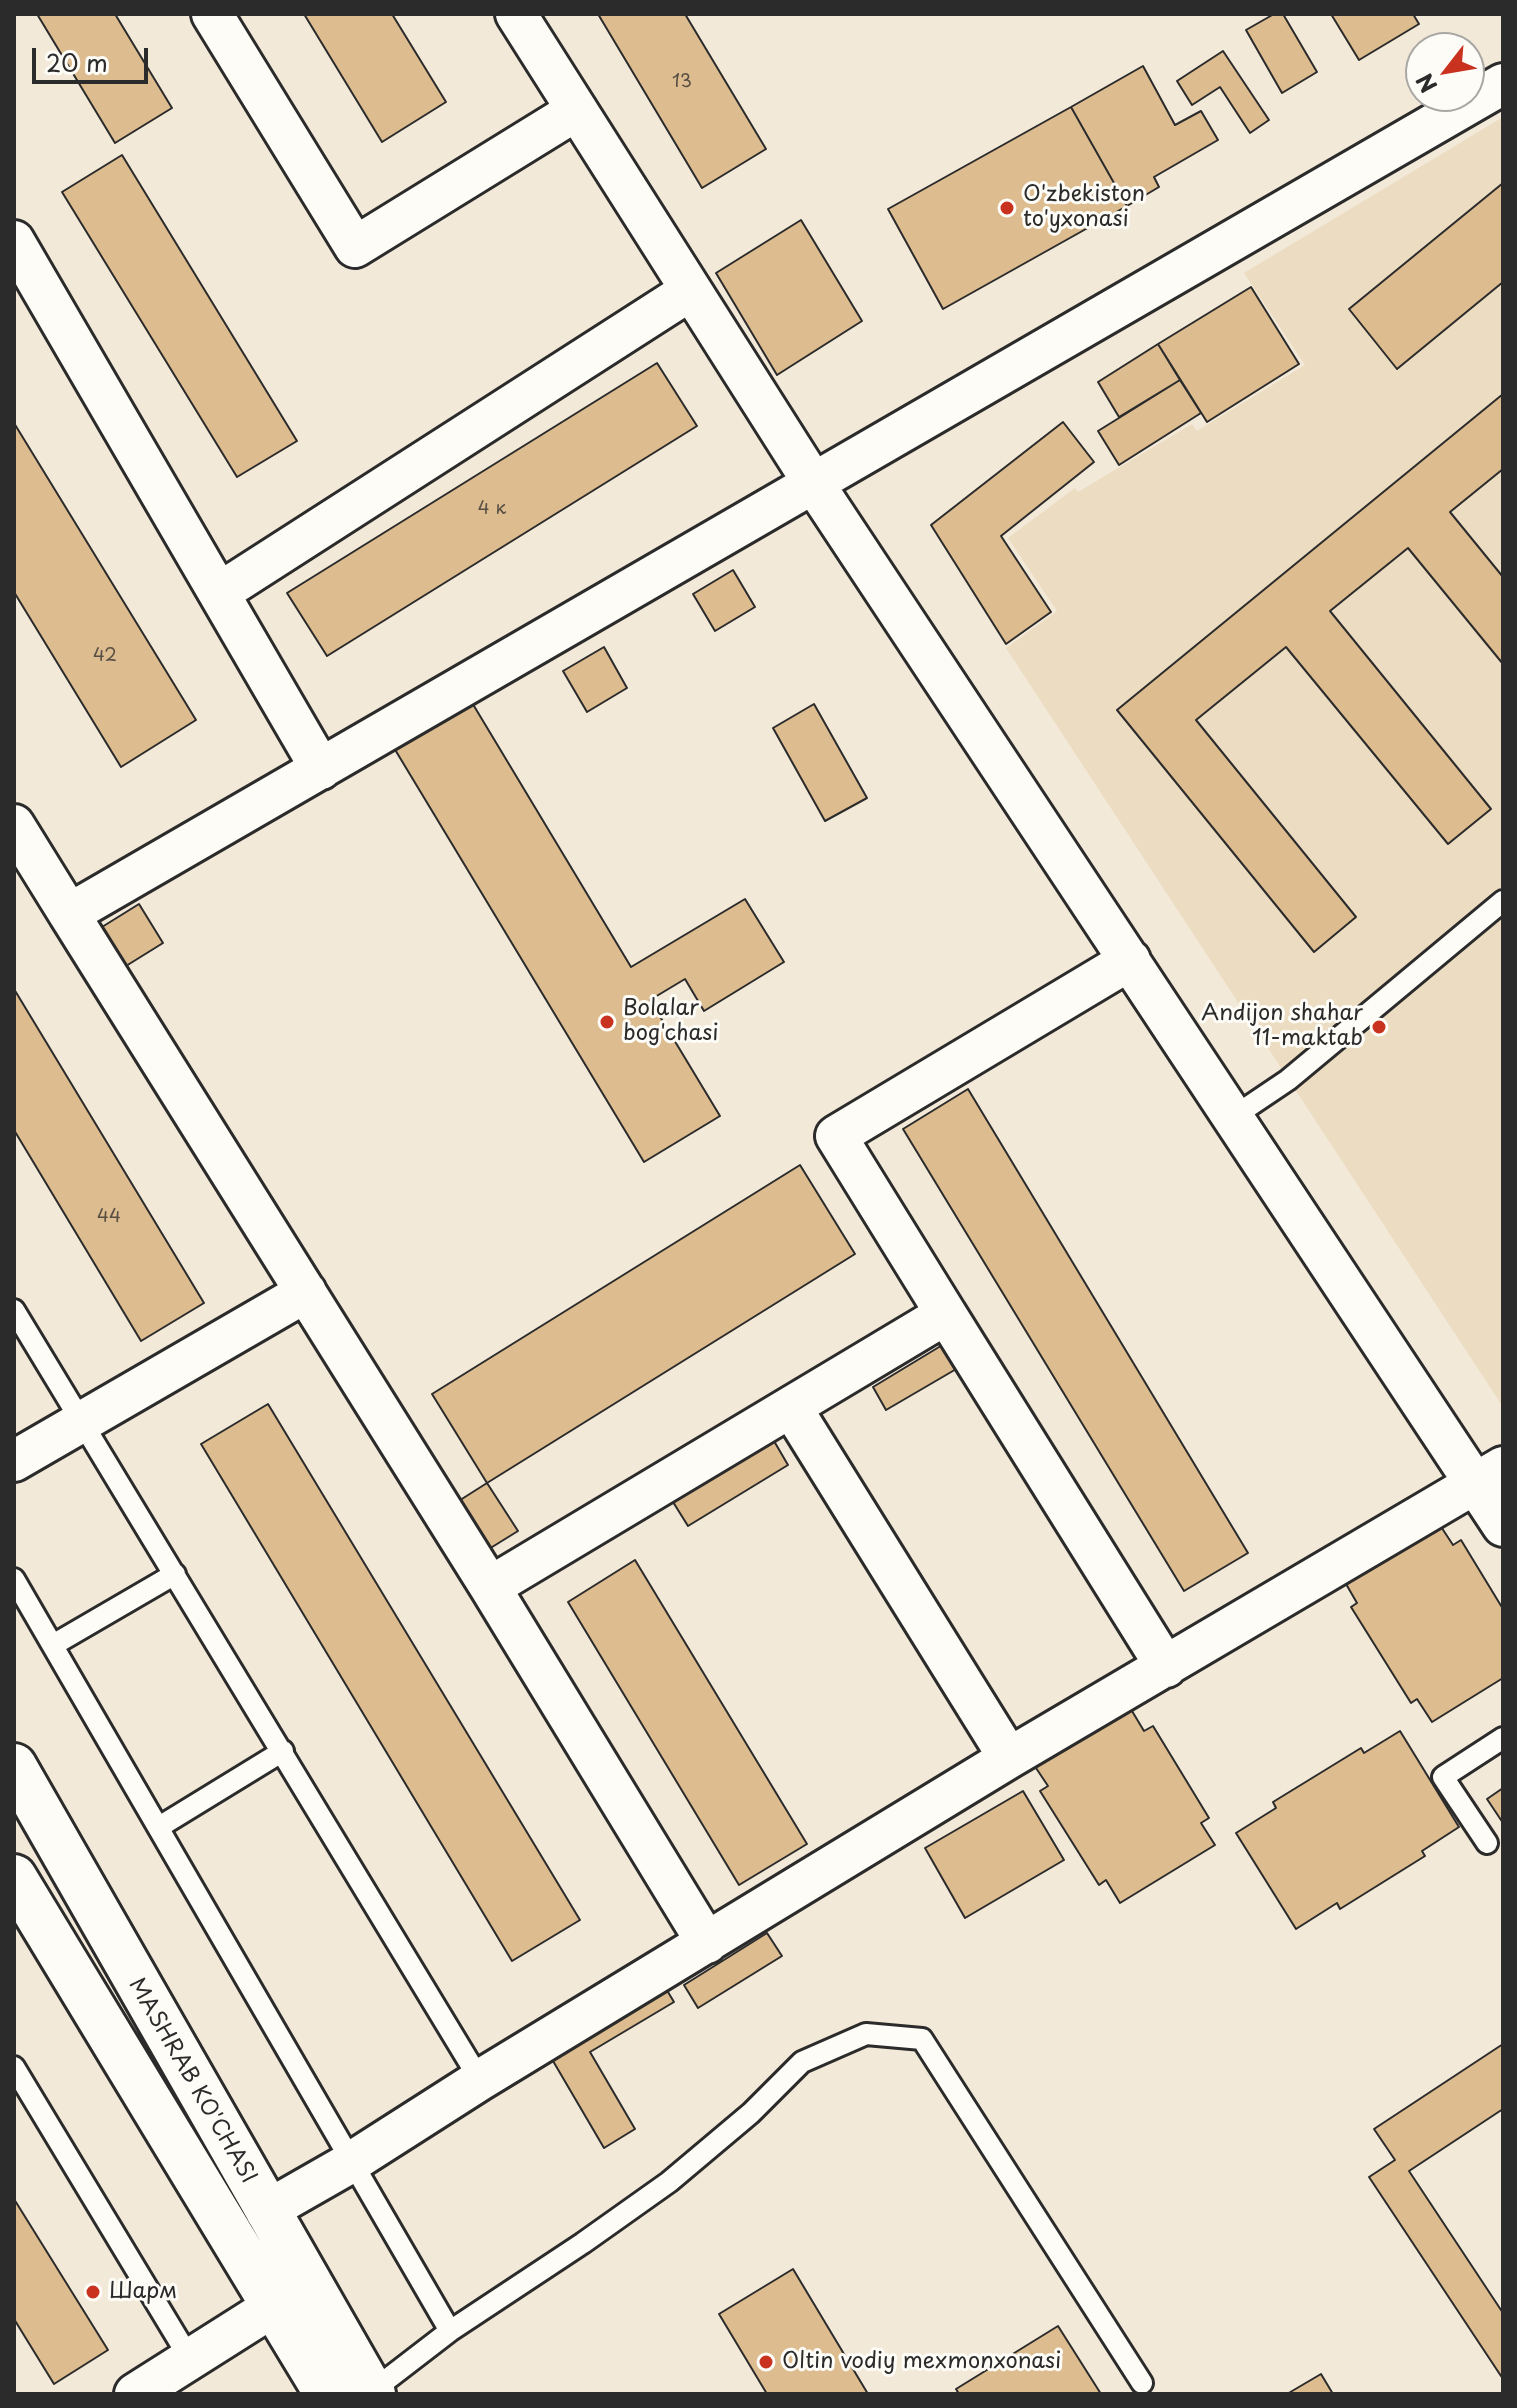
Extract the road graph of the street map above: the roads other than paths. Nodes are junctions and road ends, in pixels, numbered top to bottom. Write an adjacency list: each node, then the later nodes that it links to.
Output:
1 (212, 14): 4 (street)
2 (516, 14): 4 (street)
3 (1503, 84): 7 (street)
4 (577, 110): 6 (street)
5 (14, 241): 8 (street)
6 (691, 290): 7 (street); 8 (street)
7 (814, 484): 9 (street); 13 (street)
8 (219, 593): 9 (street)
9 (321, 769): 12 (street)
10 (14, 825): 12 (street)
11 (1503, 901): 14 (lane)
12 (69, 914): 15 (street)
13 (1130, 960): 14 (street); 17 (street)
14 (1233, 1117): 21 (street)
15 (306, 1292): 19 (street); 25 (street)
16 (14, 1310): 19 (lane)
17 (946, 1314): 18 (street); 27 (street)
18 (791, 1407): 25 (street); 30 (street)
19 (82, 1421): 20 (street); 23 (lane)
20 (14, 1461)
21 (1489, 1476): 22 (street); 27 (street)
22 (1503, 1526)
23 (175, 1574): 26 (lane); 29 (lane)
24 (14, 1579): 26 (lane)
25 (490, 1587): 35 (street)
26 (53, 1645): 32 (lane)
27 (1166, 1667): 30 (street)
28 (1503, 1738): 33 (lane)
29 (283, 1751): 32 (lane); 37 (lane)
30 (1009, 1758): 35 (street)
31 (14, 1766): 39 (main road, MASHRAB KO'CHASI)
32 (159, 1827): 38 (lane)
33 (1487, 1843)
34 (14, 1877): 40 (main road, MASHRAB KO'CHASI)
35 (707, 1943): 37 (street)
36 (14, 2067): 42 (lane)
37 (480, 2080): 38 (street)
38 (350, 2163): 39 (street); 41 (lane)
39 (266, 2211): 44 (main road, MASHRAB KO'CHASI)
40 (274, 2306): 42 (street); 46 (main road, MASHRAB KO'CHASI)
41 (450, 2331): 43 (lane); 44 (lane)
42 (190, 2359): 45 (street)
43 (1142, 2383)
44 (372, 2393)
45 (135, 2394)
46 (327, 2394)

